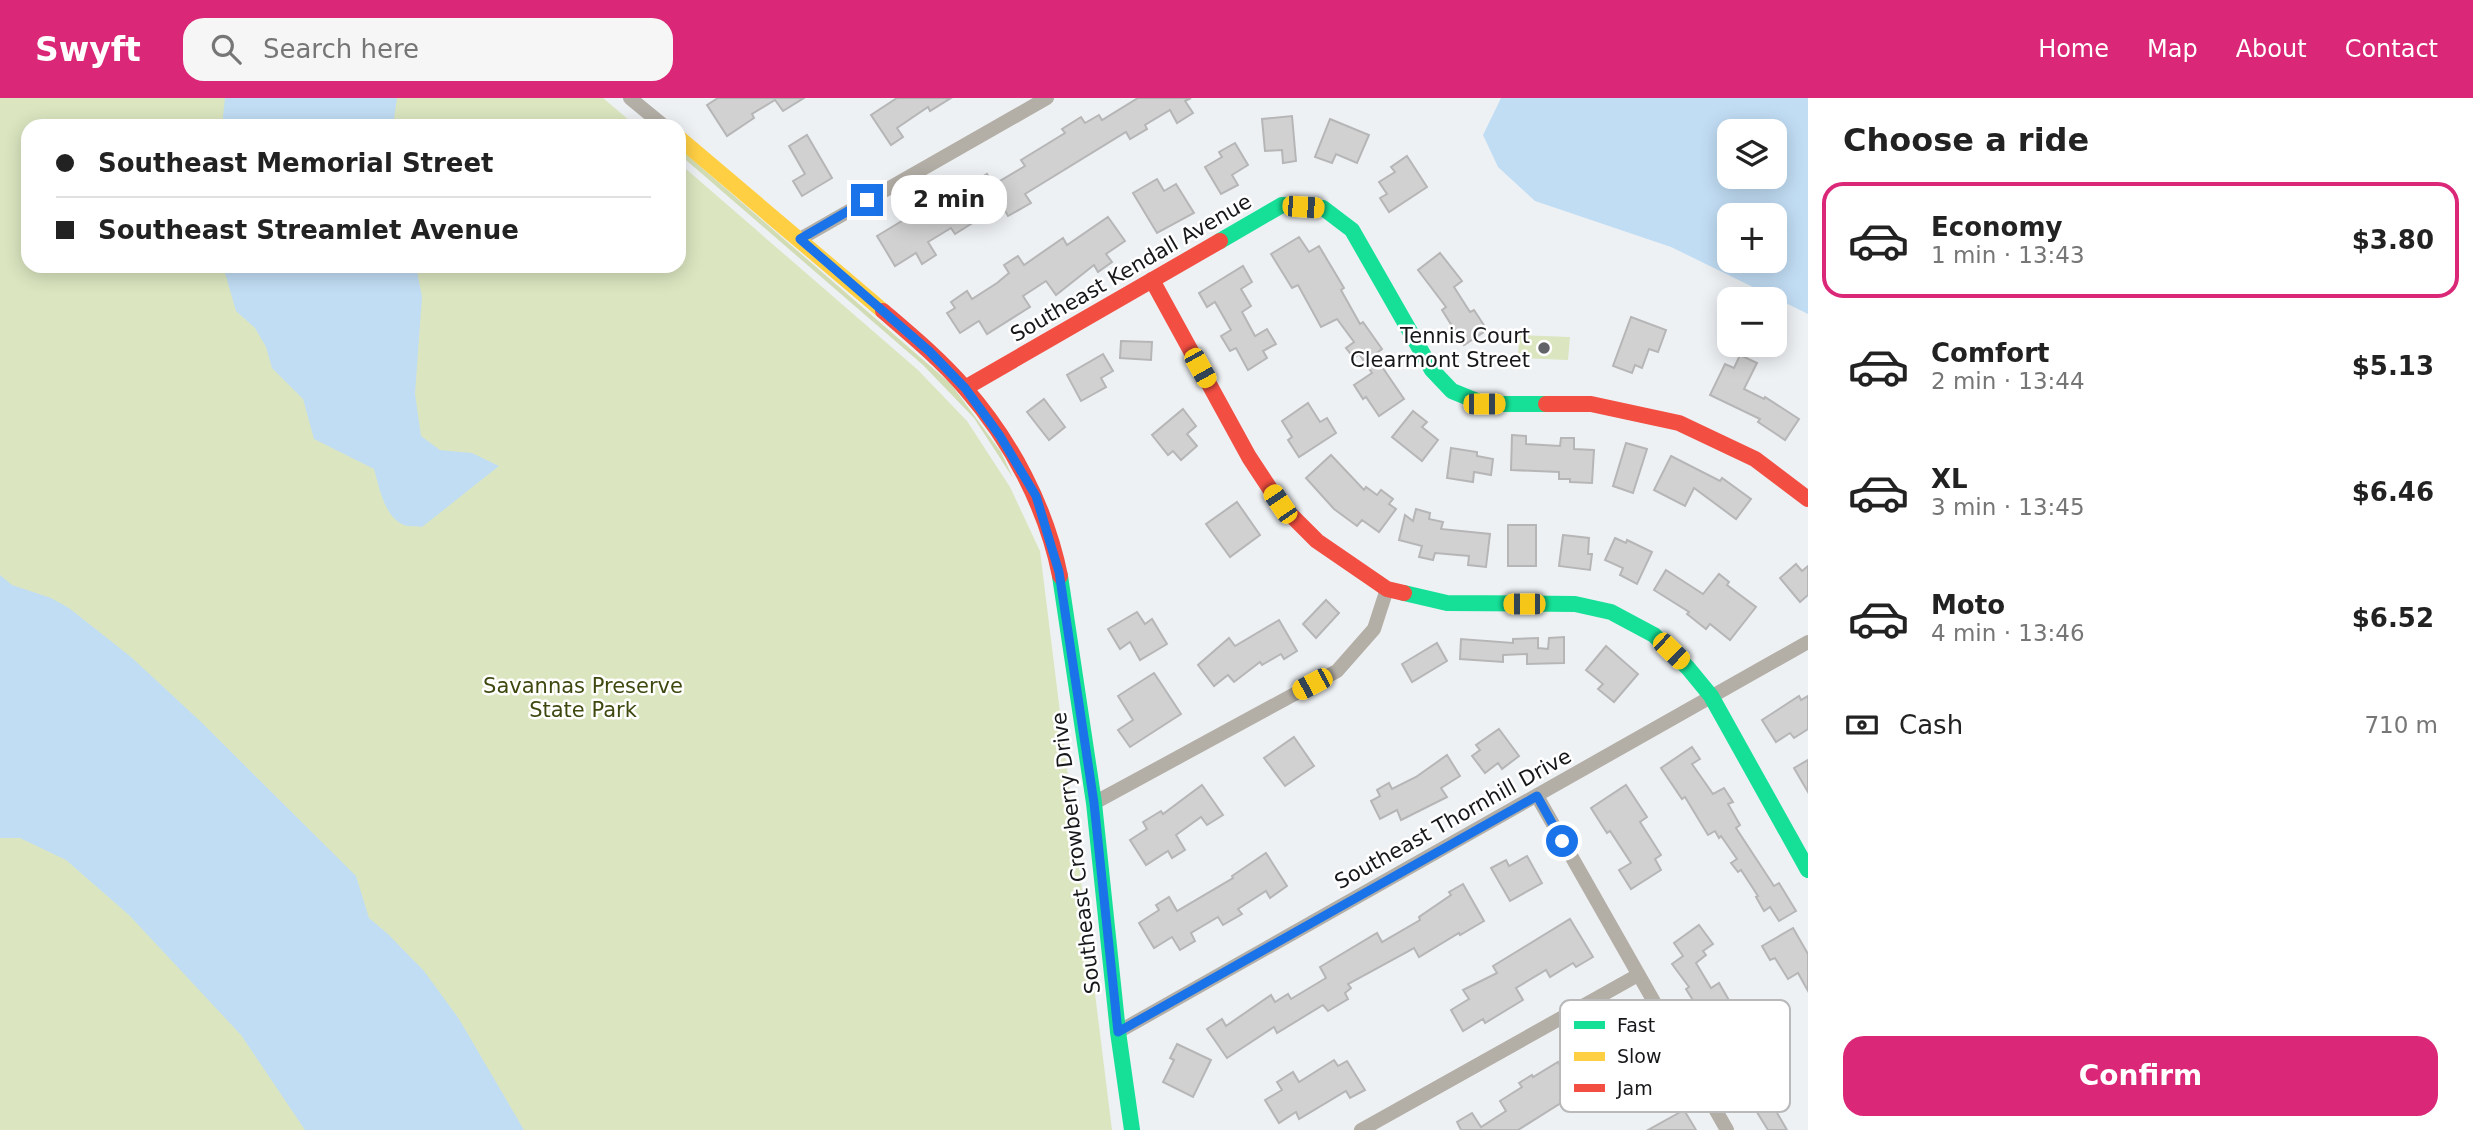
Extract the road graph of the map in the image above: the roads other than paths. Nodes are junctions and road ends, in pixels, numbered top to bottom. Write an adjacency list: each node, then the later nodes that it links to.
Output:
1 (1047, 98): 5 (street)
2 (635, 99): 3 (street)
3 (656, 119)
4 (686, 144): 5 (street, Southeast Crowberry Drive)
5 (800, 239): 7 (street, Southeast Crowberry Drive)
6 (1152, 280): 7 (street, Southeast Kendall Avenue); 8 (street, Southeast Kendall Avenue); 9 (street)
7 (965, 388): 13 (street, Southeast Crowberry Drive)
8 (1808, 499)
9 (1387, 589): 11 (street); 13 (street)
10 (1808, 642): 11 (street, Southeast Thornhill Drive)
11 (1711, 696): 12 (street, Southeast Thornhill Drive); 14 (street)
12 (1537, 796): 15 (street); 19 (street, Southeast Thornhill Drive)
13 (1094, 803): 19 (street, Southeast Crowberry Drive)
14 (1808, 870)
15 (1638, 975): 16 (street); 17 (street)
16 (1593, 1000)
17 (1652, 1000)
18 (1560, 1019): 22 (street)
19 (1118, 1032): 21 (street, Southeast Crowberry Drive)
20 (1717, 1112): 23 (street)
21 (1132, 1130)
22 (1361, 1130)
23 (1727, 1130)

